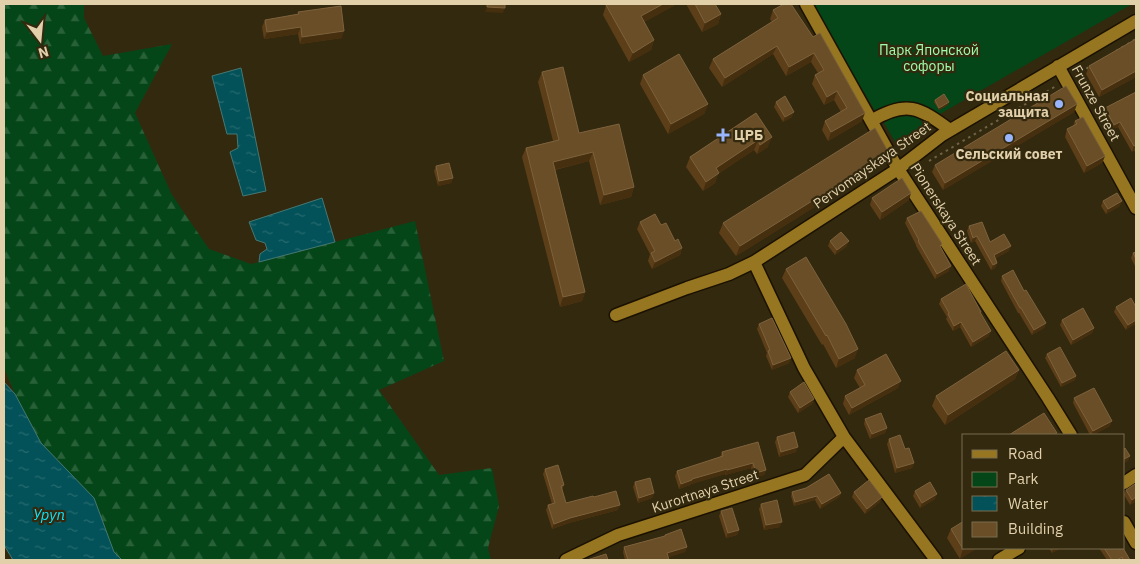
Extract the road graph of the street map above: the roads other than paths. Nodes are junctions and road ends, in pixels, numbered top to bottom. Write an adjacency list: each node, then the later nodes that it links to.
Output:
1 (806, 4): 4 (street, Pionerskaya Street)
2 (1136, 20): 3 (street, Pervomayskaya Street)
3 (1058, 66): 5 (street, Pervomayskaya Street); 7 (street, Frunze Street)
4 (871, 121): 5 (street); 6 (street, Pionerskaya Street)
5 (950, 130): 6 (street, Pervomayskaya Street)
6 (898, 169): 8 (street, Pervomayskaya Street); 10 (street, Pionerskaya Street)
7 (1136, 208)
8 (754, 262): 9 (street, Pervomayskaya Street); 11 (street)
9 (616, 315)
10 (1070, 434)
11 (844, 437): 17 (street, Kurortnaya Street); 18 (street)
12 (1136, 475): 13 (street)
13 (1125, 482)
14 (1125, 524): 15 (street)
15 (1136, 543)
16 (1017, 549): 19 (street)
17 (566, 560)
18 (936, 560)
19 (999, 560)

